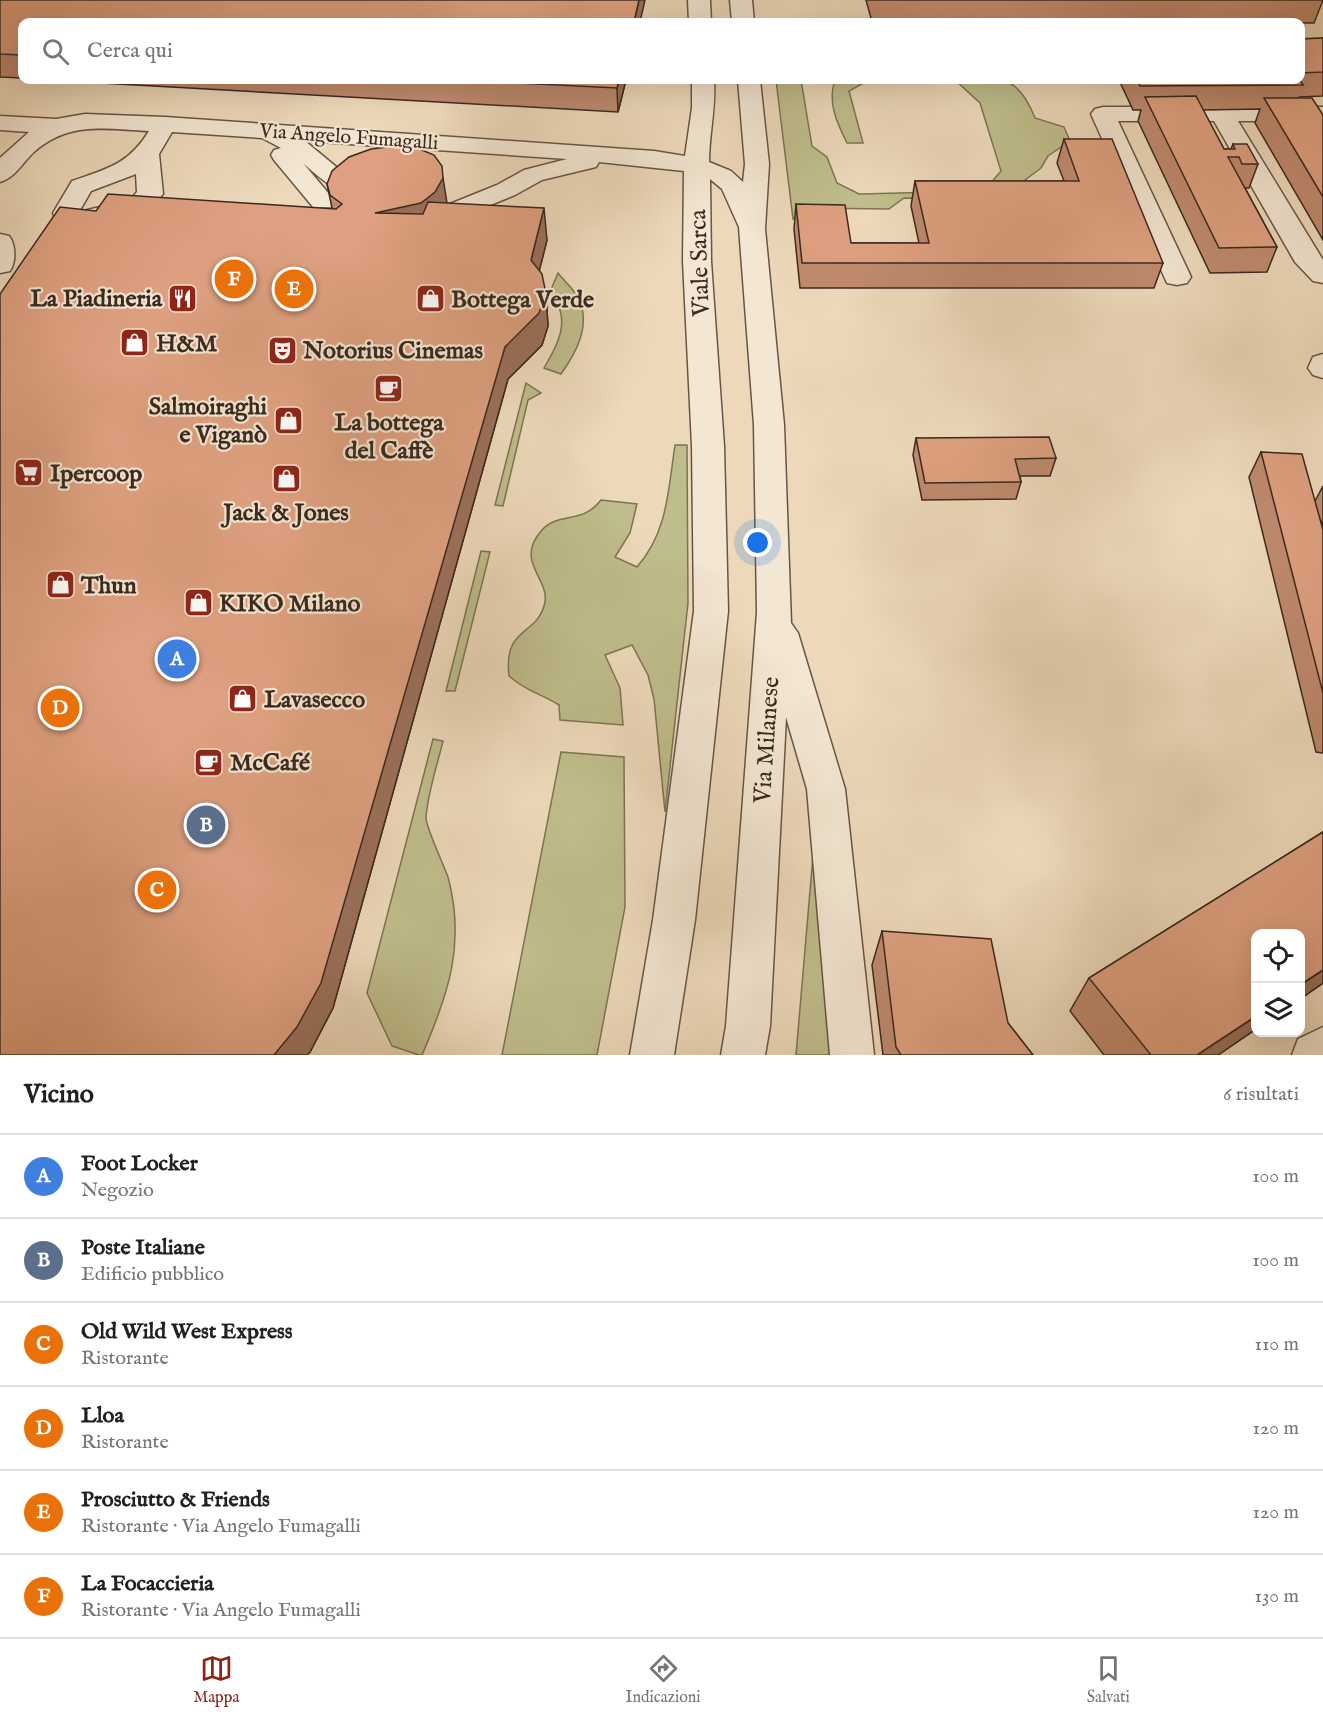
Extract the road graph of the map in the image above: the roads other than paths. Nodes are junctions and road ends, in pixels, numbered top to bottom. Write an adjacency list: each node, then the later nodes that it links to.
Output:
1 (699, 0): 3 (street)
2 (741, 0): 4 (street)
3 (700, 18)
4 (743, 18)
5 (703, 84): 17 (street, Viale Sarca)
6 (749, 84): 23 (street)
7 (1222, 114): 8 (street); 26 (street); 27 (street)
8 (1323, 114)
9 (0, 123): 11 (street, Via Angelo Fumagalli)
10 (165, 124): 11 (street, Via Angelo Fumagalli); 12 (street, Via Angelo Fumagalli); 14 (street)
11 (56, 126): 16 (street)
12 (264, 130): 15 (street, Via Angelo Fumagalli); 19 (street); 21 (street)
13 (0, 132): 16 (street)
14 (147, 154)
15 (618, 155): 17 (street, Via Angelo Fumagalli); 18 (street)
16 (7, 165)
17 (697, 167): 23 (street, Via Angelo Fumagalli); 30 (street, Viale Sarca)
18 (561, 168): 20 (street); 22 (street)
19 (362, 183)
20 (452, 188)
21 (333, 213)
22 (449, 214)
23 (752, 229): 28 (street, Via Milanese)
24 (0, 242): 25 (street)
25 (0, 265)
26 (1323, 275)
27 (1177, 277)
28 (774, 612): 31 (street, Via Milanese); 32 (street)
29 (1323, 1049): 33 (street)
30 (652, 1055)
31 (743, 1055)
32 (852, 1055)
33 (1314, 1055)

